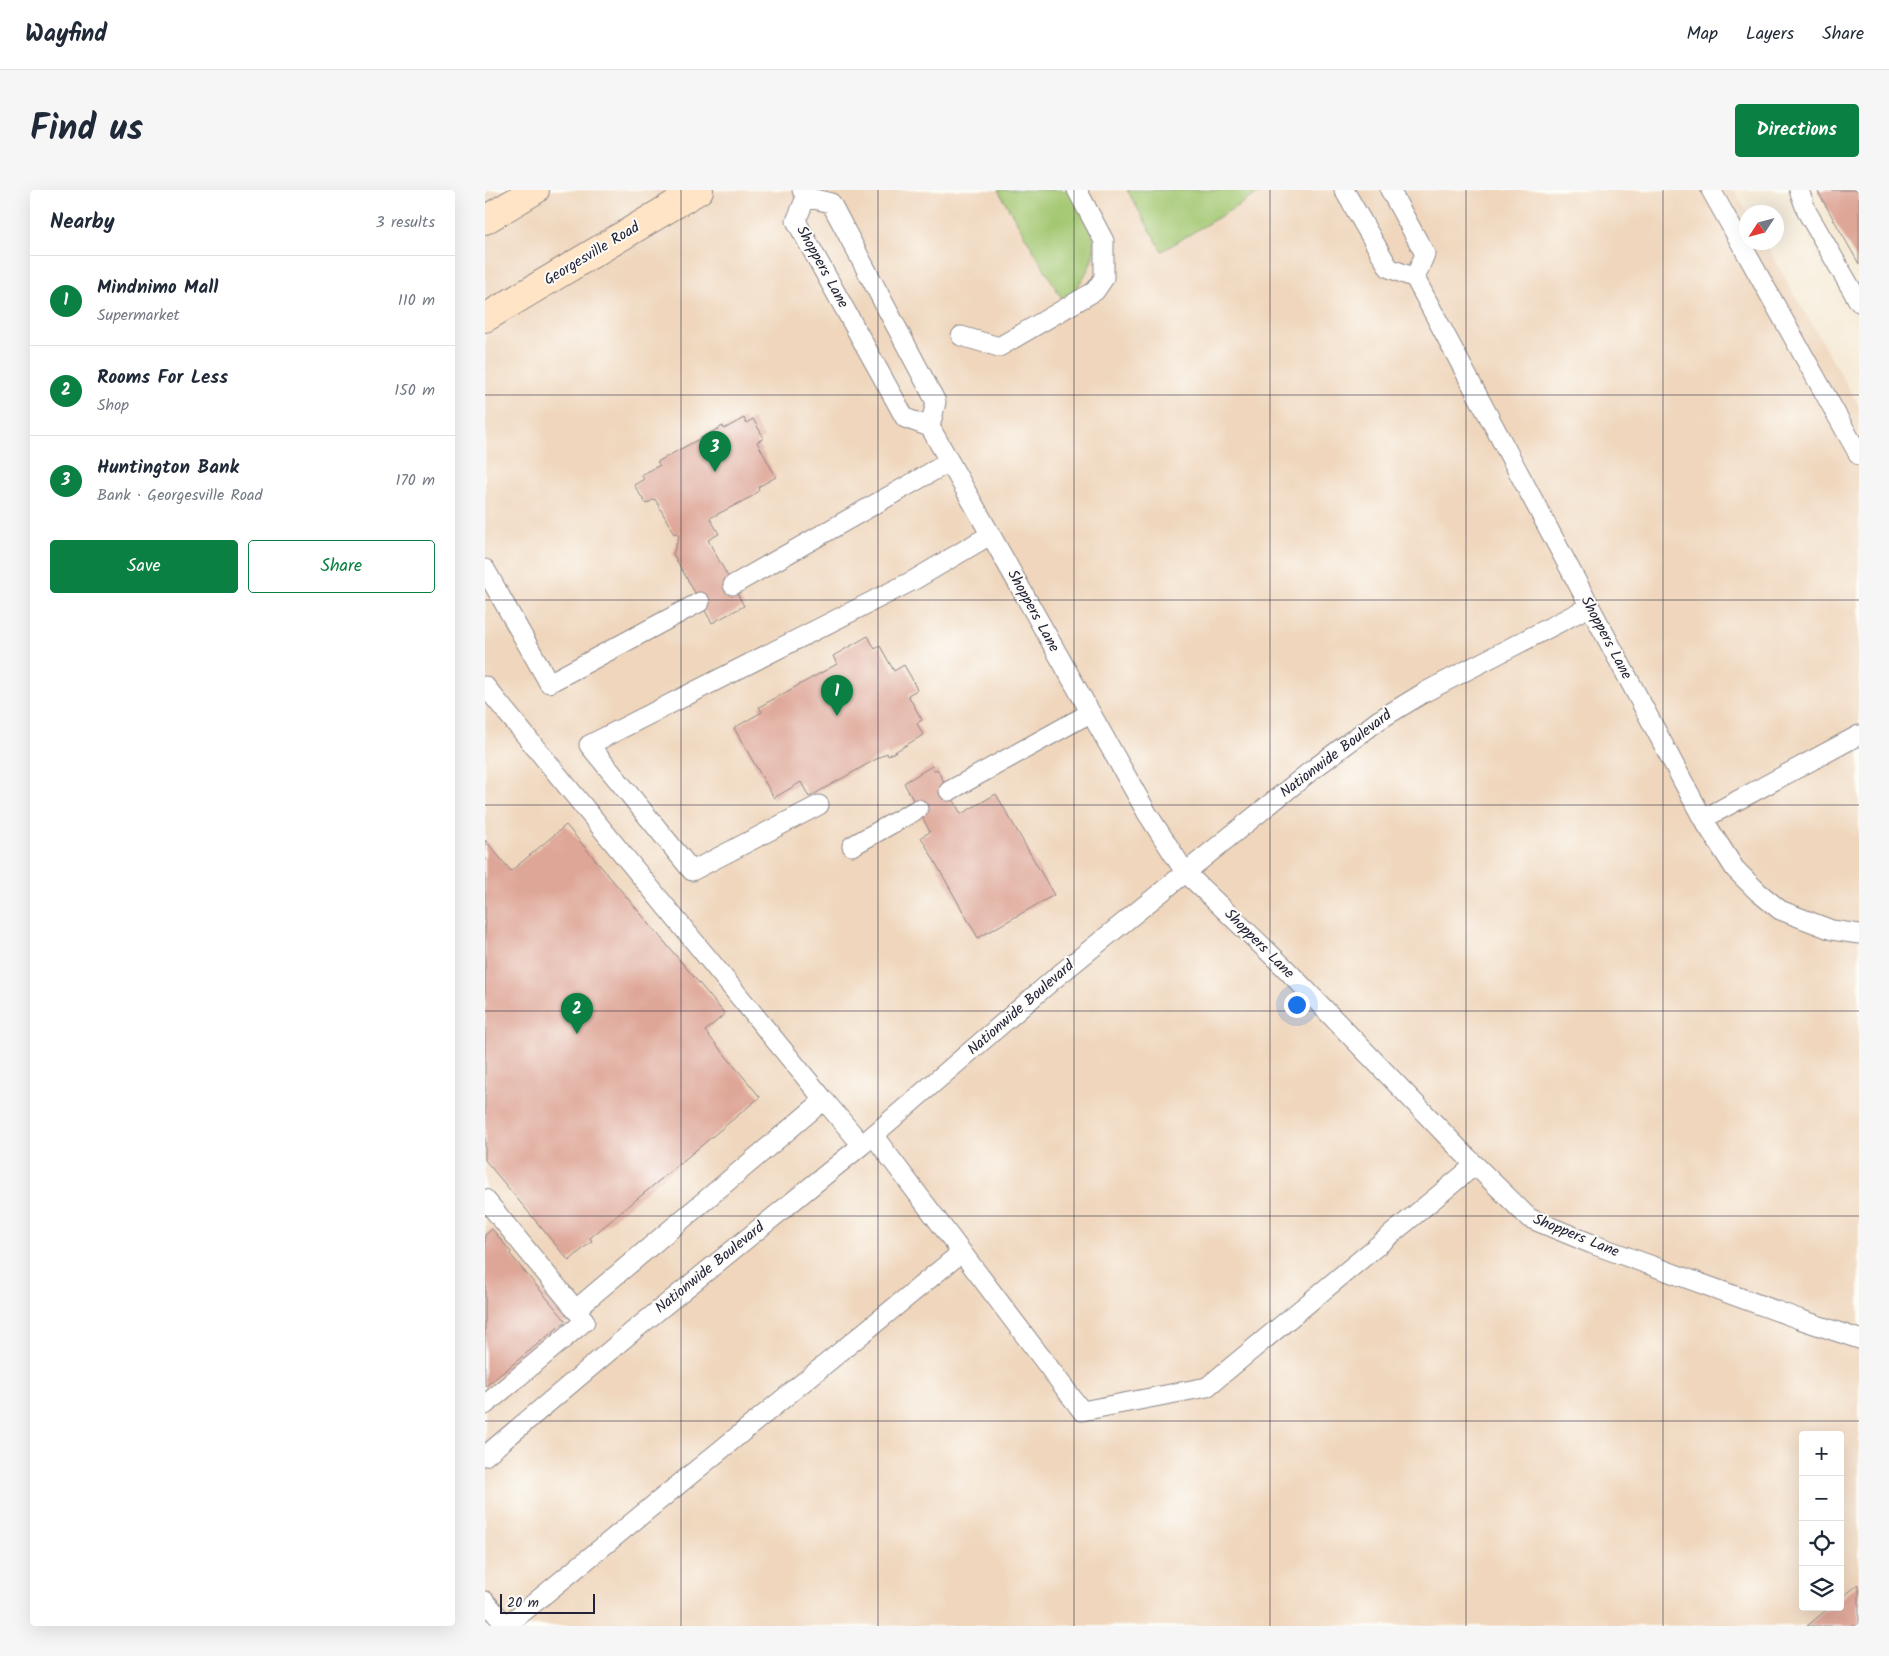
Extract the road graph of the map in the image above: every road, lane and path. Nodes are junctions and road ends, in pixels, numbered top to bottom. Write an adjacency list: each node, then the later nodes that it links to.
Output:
1 (535, 190): 9 (main road)
2 (699, 190): 12 (main road, Georgesville Road)
3 (1077, 190): 13 (lane)
4 (1345, 190): 10 (lane)
5 (1390, 190): 10 (lane)
6 (1711, 190): 15 (lane)
7 (1799, 190): 11 (lane)
8 (804, 193): 14 (lane, Shoppers Lane); 14 (lane, Shoppers Lane)
9 (485, 220)
10 (1415, 278): 21 (lane, Shoppers Lane)
11 (1859, 302)
12 (485, 318)
13 (961, 336)
14 (930, 427): 16 (lane, Shoppers Lane)
15 (1859, 455)
16 (949, 462): 17 (lane, Shoppers Lane); 19 (lane)
17 (990, 535): 23 (lane, Shoppers Lane); 26 (lane)
18 (485, 569): 20 (lane)
19 (733, 585)
20 (700, 602)
21 (1589, 607): 28 (lane, Shoppers Lane); 30 (lane, Nationwide Boulevard)
22 (485, 686): 32 (lane)
23 (1090, 713): 25 (lane); 30 (lane, Shoppers Lane)
24 (1859, 735): 28 (lane)
25 (949, 791)
26 (819, 805)
27 (918, 809): 29 (lane)
28 (1703, 819): 31 (lane, Shoppers Lane)
29 (852, 846)
30 (1185, 872): 33 (lane, Nationwide Boulevard); 34 (lane, Shoppers Lane)
31 (1859, 934)
32 (825, 1100): 33 (lane); 37 (lane)
33 (867, 1140): 36 (lane); 40 (lane, Nationwide Boulevard)
34 (1475, 1165): 36 (lane); 38 (lane, Shoppers Lane)
35 (485, 1199): 37 (lane)
36 (962, 1252): 42 (lane)
37 (575, 1310): 39 (lane)
38 (1859, 1339)
39 (485, 1405)
40 (485, 1456)
41 (485, 1601): 42 (lane)
42 (506, 1626)

